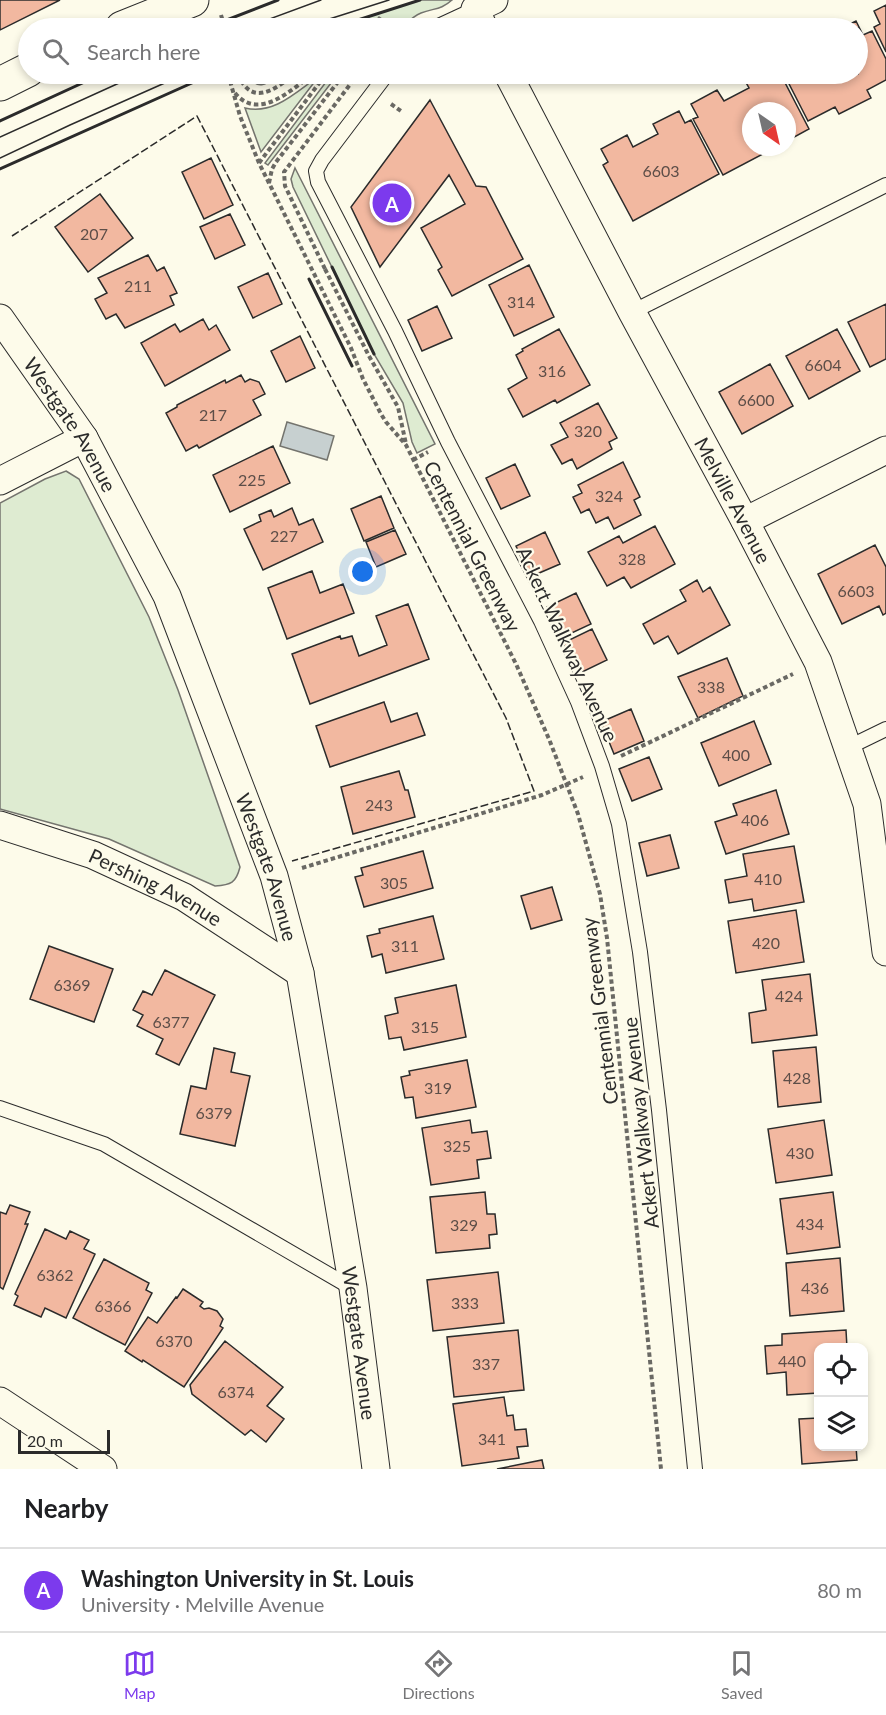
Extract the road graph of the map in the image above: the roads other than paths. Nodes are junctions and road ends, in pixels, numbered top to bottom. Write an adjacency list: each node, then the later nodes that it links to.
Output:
1 (192, 0): 3 (main road)
2 (484, 13): 4 (lane)
3 (147, 18)
4 (467, 18)
5 (18, 75): 6 (main road)
6 (0, 84)
7 (379, 84): 26 (lane, Ackert Walkway Avenue)
8 (513, 84): 10 (street, Melville Avenue)
9 (886, 184): 10 (lane)
10 (632, 312): 15 (street, Melville Avenue)
11 (0, 318): 12 (street, Westgate Avenue)
12 (84, 438): 14 (street); 20 (street, Westgate Avenue)
13 (886, 450): 15 (street)
14 (0, 481)
15 (745, 521): 17 (street, Melville Avenue)
16 (886, 729): 17 (lane)
17 (848, 748): 19 (street, Melville Avenue)
18 (0, 825): 20 (street, Pershing Avenue)
19 (886, 952)
20 (300, 973): 22 (street, Westgate Avenue)
21 (0, 1108): 22 (lane)
22 (353, 1288): 25 (street, Westgate Avenue)
23 (0, 1401): 24 (street)
24 (103, 1469)
25 (376, 1469)
26 (695, 1469)

